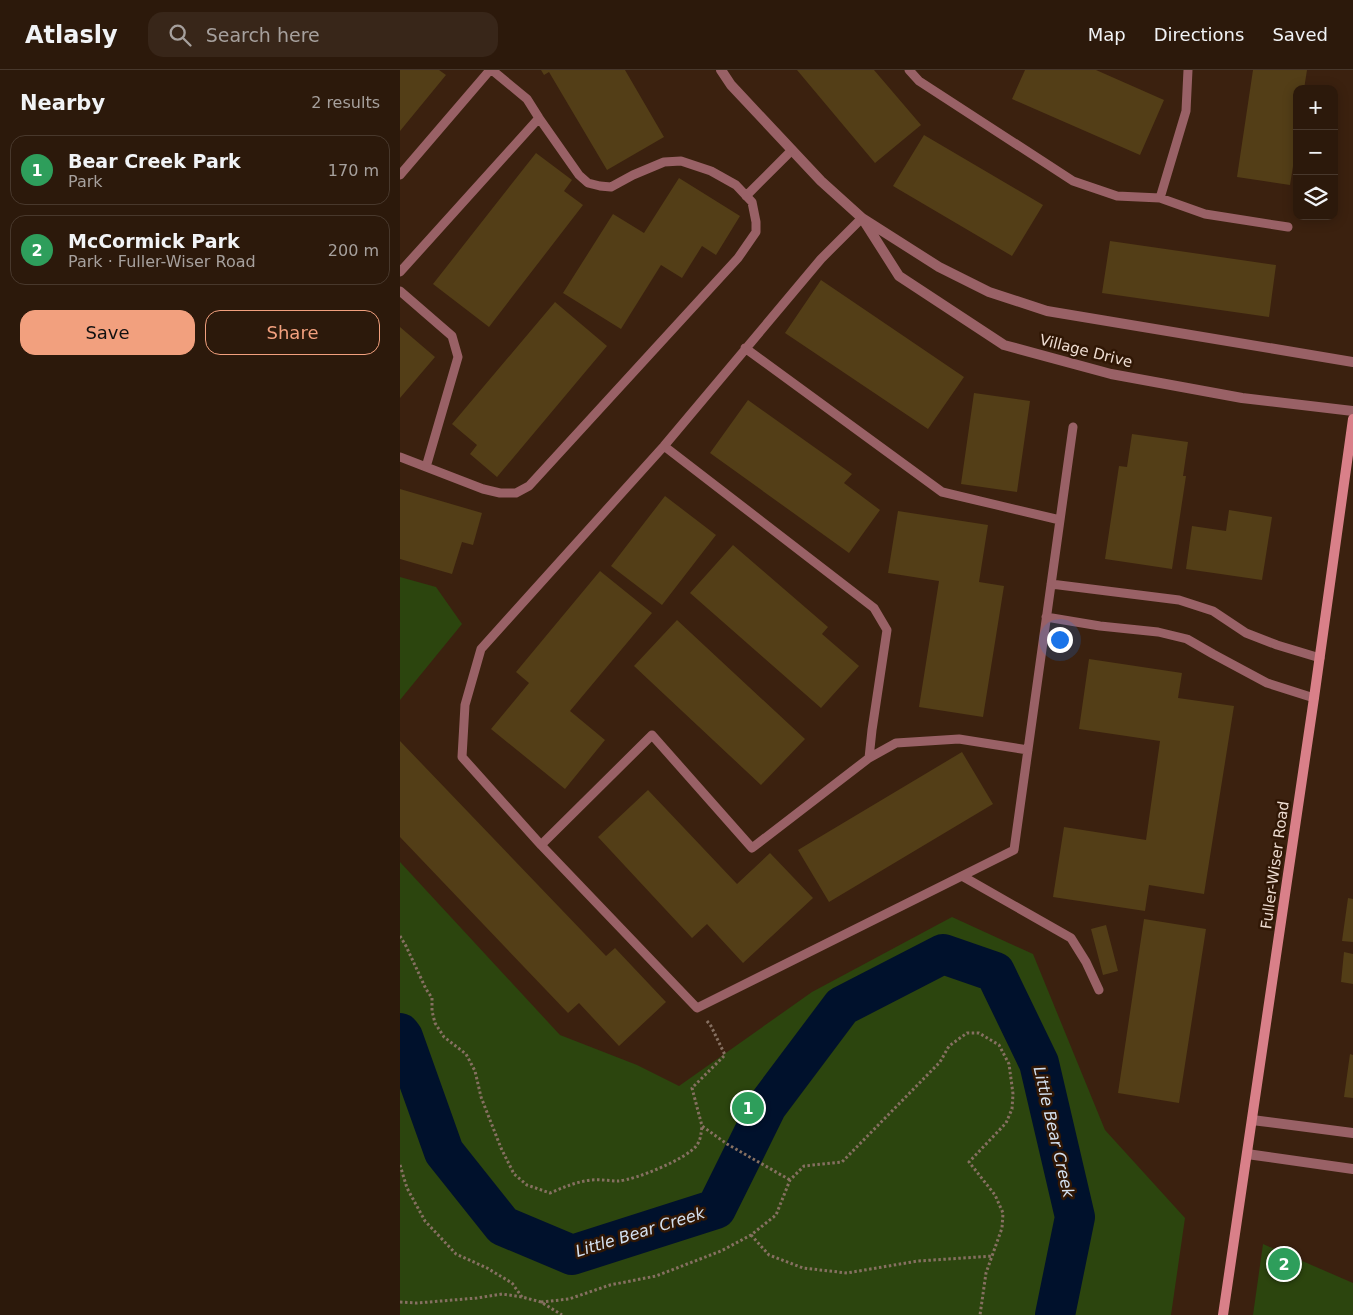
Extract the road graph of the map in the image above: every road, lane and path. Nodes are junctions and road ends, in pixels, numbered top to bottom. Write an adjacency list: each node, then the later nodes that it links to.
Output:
1 (491, 70): 5 (lane); 7 (lane)
2 (721, 70): 6 (street, Village Drive)
3 (909, 70): 9 (lane)
4 (1188, 70): 9 (lane)
5 (539, 118): 8 (lane); 12 (lane)
6 (792, 150): 8 (lane); 10 (street, Village Drive)
7 (400, 175)
8 (746, 196): 21 (lane)
9 (1160, 198): 11 (lane)
10 (862, 218): 14 (lane); 15 (street, Village Drive); 16 (street, Village Drive)
11 (1288, 227)
12 (400, 272)
13 (400, 290): 21 (lane)
14 (745, 348): 19 (lane); 22 (lane)
15 (1353, 362)
16 (1353, 411)
17 (1353, 419): 25 (street, Fuller-Wiser Road)
18 (1073, 427): 22 (lane)
19 (664, 446): 28 (lane); 29 (lane)
20 (400, 457): 21 (lane)
21 (426, 467)
22 (1060, 520): 23 (lane)
23 (1051, 584): 24 (lane); 25 (lane)
24 (1046, 617): 26 (lane); 27 (lane)
25 (1320, 658): 26 (street, Fuller-Wiser Road)
26 (1314, 698): 34 (street, Fuller-Wiser Road)
27 (1028, 750): 28 (lane); 30 (lane)
28 (869, 758): 29 (lane)
29 (541, 845): 33 (lane)
30 (962, 876): 32 (lane); 33 (lane)
31 (400, 936): 35 (path)
32 (1099, 990)
33 (697, 1008): 35 (path)
34 (1252, 1120): 36 (street); 37 (street, Fuller-Wiser Road)
35 (702, 1126): 40 (path)
36 (1353, 1133)
37 (1247, 1154): 39 (street); 48 (street, Fuller-Wiser Road)
38 (400, 1165): 43 (path)
39 (1353, 1169)
40 (790, 1180): 41 (path); 42 (path)
41 (751, 1235): 42 (path); 45 (path)
42 (993, 1256): 47 (path)
43 (522, 1297): 44 (path); 45 (path)
44 (400, 1302)
45 (541, 1302): 46 (path)
46 (562, 1315)
47 (980, 1315)
48 (1223, 1315)

